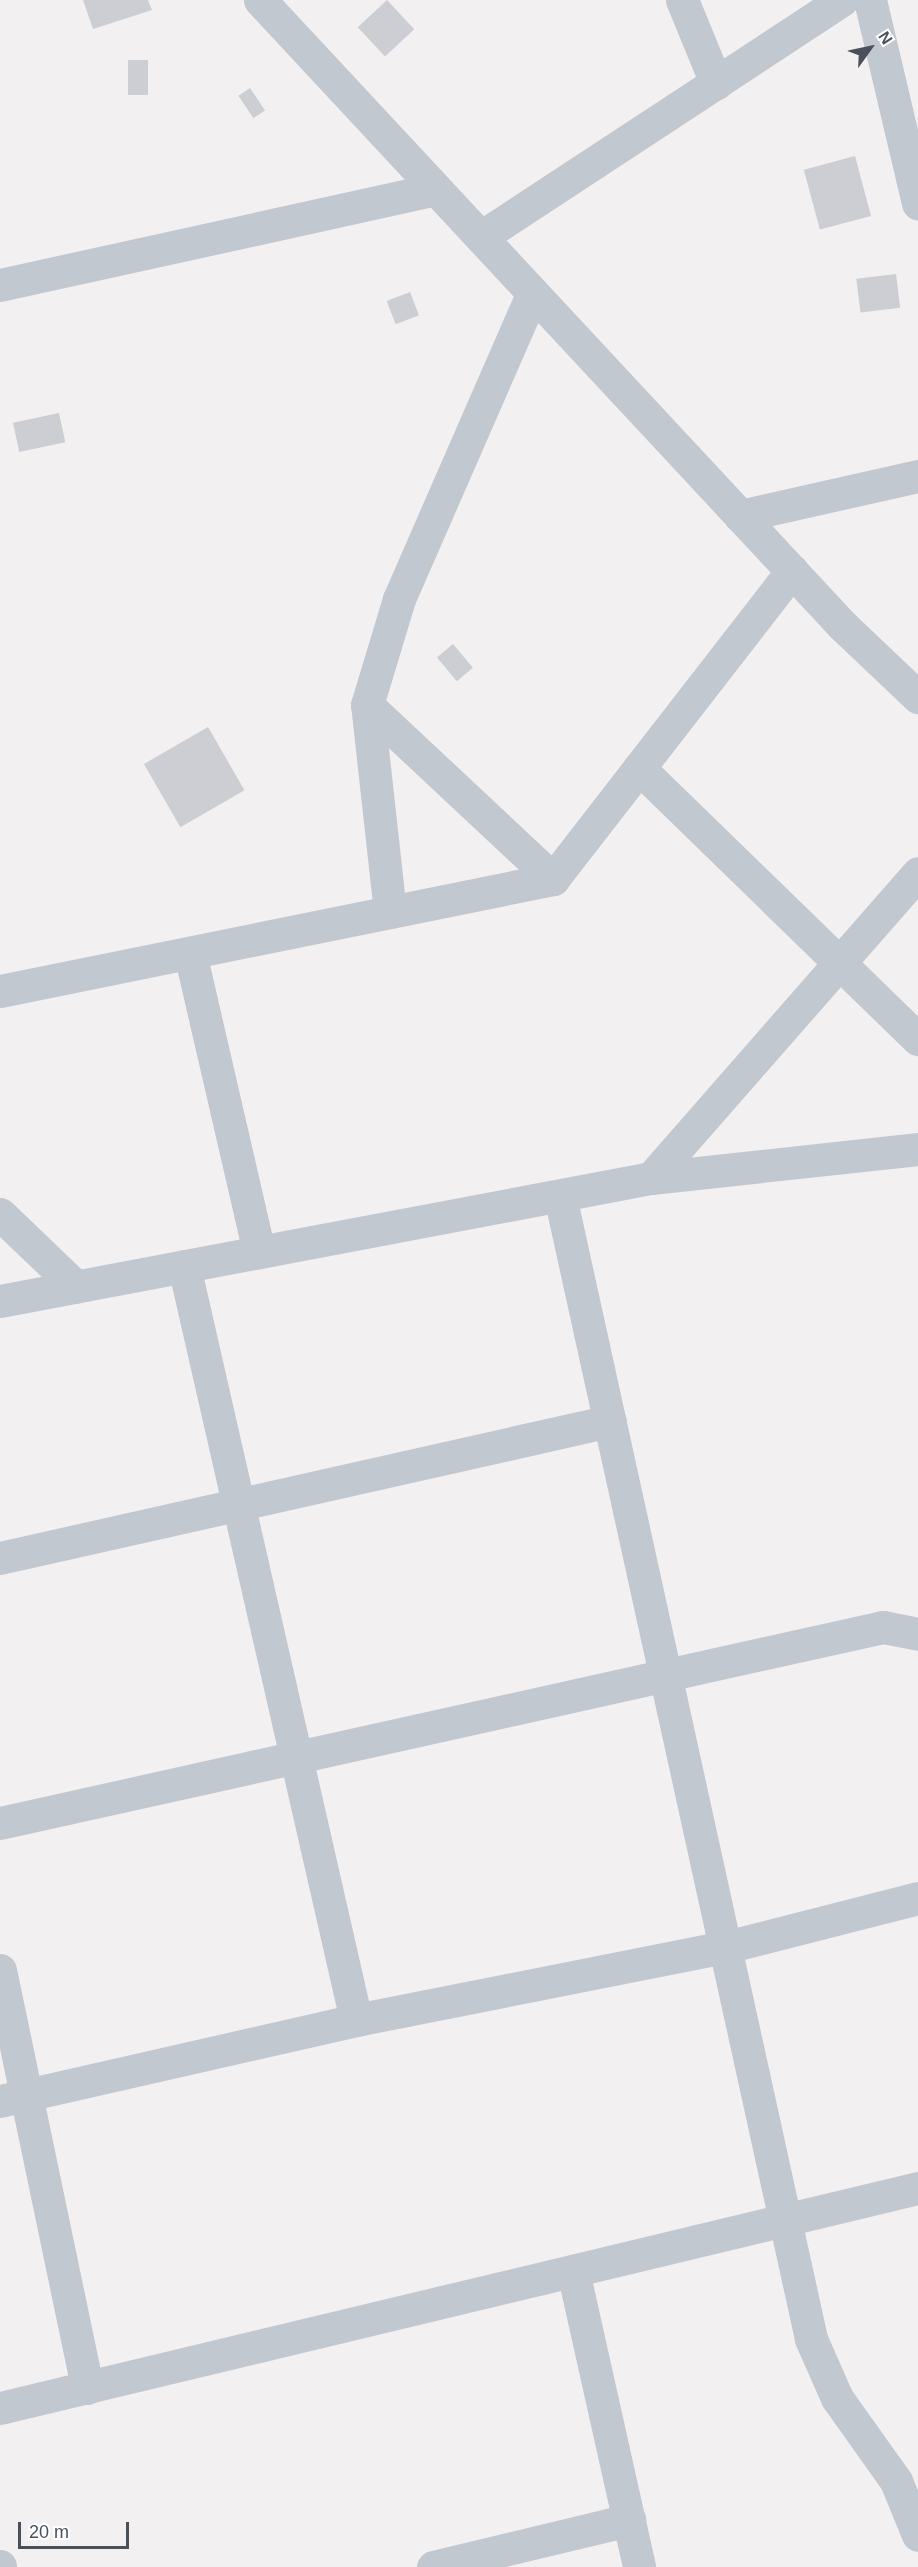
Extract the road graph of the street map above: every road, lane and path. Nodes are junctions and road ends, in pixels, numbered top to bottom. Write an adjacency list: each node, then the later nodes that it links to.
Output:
1 (260, 0): 6 (street)
2 (682, 0): 5 (street)
3 (842, 0): 5 (street)
4 (870, 0): 7 (street)
5 (716, 83): 8 (street)
6 (436, 189): 8 (street); 9 (street)
7 (918, 203)
8 (481, 237): 10 (street)
9 (0, 285)
10 (533, 293): 12 (street); 15 (street)
11 (918, 476): 12 (street)
12 (740, 516): 13 (street)
13 (792, 571): 14 (street); 16 (street)
14 (918, 697)
15 (367, 705): 18 (street); 19 (street)
16 (639, 768): 18 (street); 21 (street)
17 (918, 873): 21 (street)
18 (552, 879): 19 (street)
19 (390, 912): 20 (street)
20 (190, 953): 22 (street); 28 (street)
21 (839, 962): 23 (street); 25 (street)
22 (0, 991)
23 (918, 1038)
24 (918, 1149): 25 (street)
25 (651, 1178): 26 (street)
26 (560, 1196): 28 (street); 32 (street)
27 (0, 1214): 30 (street)
28 (259, 1252): 29 (street)
29 (184, 1266): 30 (street); 33 (street)
30 (76, 1287): 31 (street)
31 (0, 1301)
32 (610, 1421): 33 (street); 36 (street)
33 (238, 1504): 34 (street); 37 (street)
34 (0, 1558)
35 (918, 1634): 36 (street)
36 (666, 1675): 37 (street); 40 (street)
37 (296, 1757): 38 (street); 42 (street)
38 (0, 1823)
39 (918, 1898): 40 (street)
40 (726, 1947): 42 (street); 45 (street)
41 (0, 1970): 43 (street)
42 (356, 2020): 43 (street)
43 (13, 2097): 47 (street)
44 (918, 2188): 45 (street)
45 (787, 2220): 46 (street); 50 (street)
46 (573, 2271): 47 (street); 49 (street)
47 (87, 2388): 48 (street)
48 (0, 2408)
49 (629, 2520): 51 (street); 52 (street)
50 (918, 2535)
51 (433, 2567)
52 (639, 2567)

